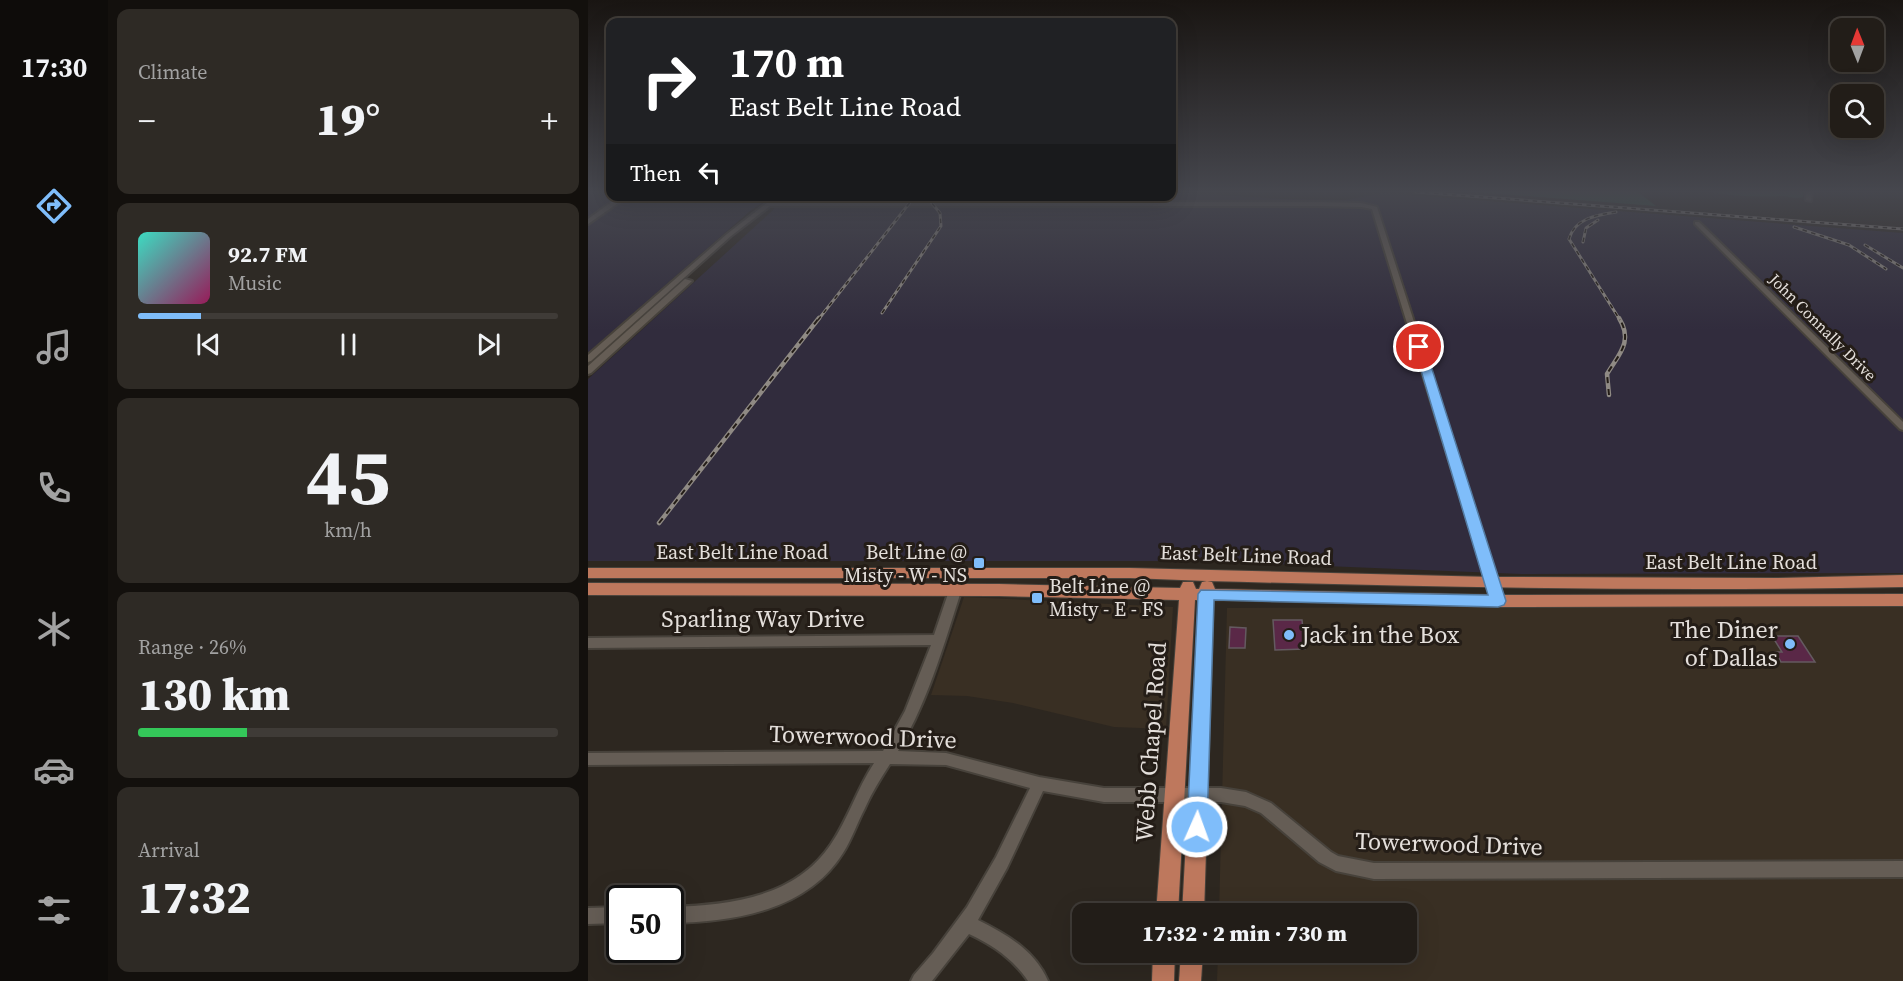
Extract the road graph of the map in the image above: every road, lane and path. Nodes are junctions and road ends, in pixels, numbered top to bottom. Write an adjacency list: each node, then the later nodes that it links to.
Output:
1 (726, 238): 5 (street)
2 (736, 238): 6 (street)
3 (1385, 238): 18 (street)
4 (1712, 238): 11 (street, John Connally Drive)
5 (719, 244): 6 (street); 7 (street)
6 (729, 244): 8 (street)
7 (643, 311): 8 (street); 9 (street)
8 (655, 311): 10 (street)
9 (588, 359)
10 (588, 371)
11 (1903, 427)
12 (588, 573): 13 (main road, East Belt Line Road)
13 (654, 573): 14 (main road, East Belt Line Road); 20 (main road)
14 (960, 573): 15 (main road, East Belt Line Road); 21 (street)
15 (1190, 574): 16 (main road, East Belt Line Road); 23 (main road, Webb Chapel Road)
16 (1208, 575): 18 (main road, East Belt Line Road); 24 (main road)
17 (1903, 581): 19 (main road, East Belt Line Road)
18 (1492, 583): 19 (main road, East Belt Line Road); 27 (street)
19 (1775, 584): 25 (main road)
20 (642, 589): 21 (main road, East Belt Line Road); 22 (main road, East Belt Line Road)
21 (955, 589): 23 (main road, East Belt Line Road); 28 (street)
22 (588, 590)
23 (1187, 593): 24 (main road, East Belt Line Road); 31 (main road, Webb Chapel Road)
24 (1206, 594): 27 (main road, East Belt Line Road); 30 (main road)
25 (1785, 599): 26 (main road, East Belt Line Road); 27 (main road, East Belt Line Road)
26 (1903, 600)
27 (1498, 601)
28 (938, 640): 29 (street, Sparling Way Drive); 32 (street)
29 (588, 643)
30 (1204, 649): 31 (main road); 35 (main road)
31 (1184, 650): 36 (main road, Webb Chapel Road)
32 (888, 757): 33 (street, Towerwood Drive); 34 (street, Towerwood Drive); 40 (street)
33 (588, 759)
34 (1040, 784): 36 (street, Towerwood Drive); 43 (street)
35 (1199, 794): 36 (street, Towerwood Drive); 37 (street, Towerwood Drive); 39 (main road)
36 (1174, 796): 38 (main road, Webb Chapel Road)
37 (1903, 869)
38 (1168, 903)
39 (1194, 903)
40 (684, 914)
41 (606, 915): 42 (street)
42 (588, 916)
43 (967, 924): 46 (street); 47 (street)
44 (1164, 963): 48 (main road)
45 (1191, 963): 49 (main road)
46 (920, 981)
47 (1039, 981)
48 (1163, 981)
49 (1190, 981)

